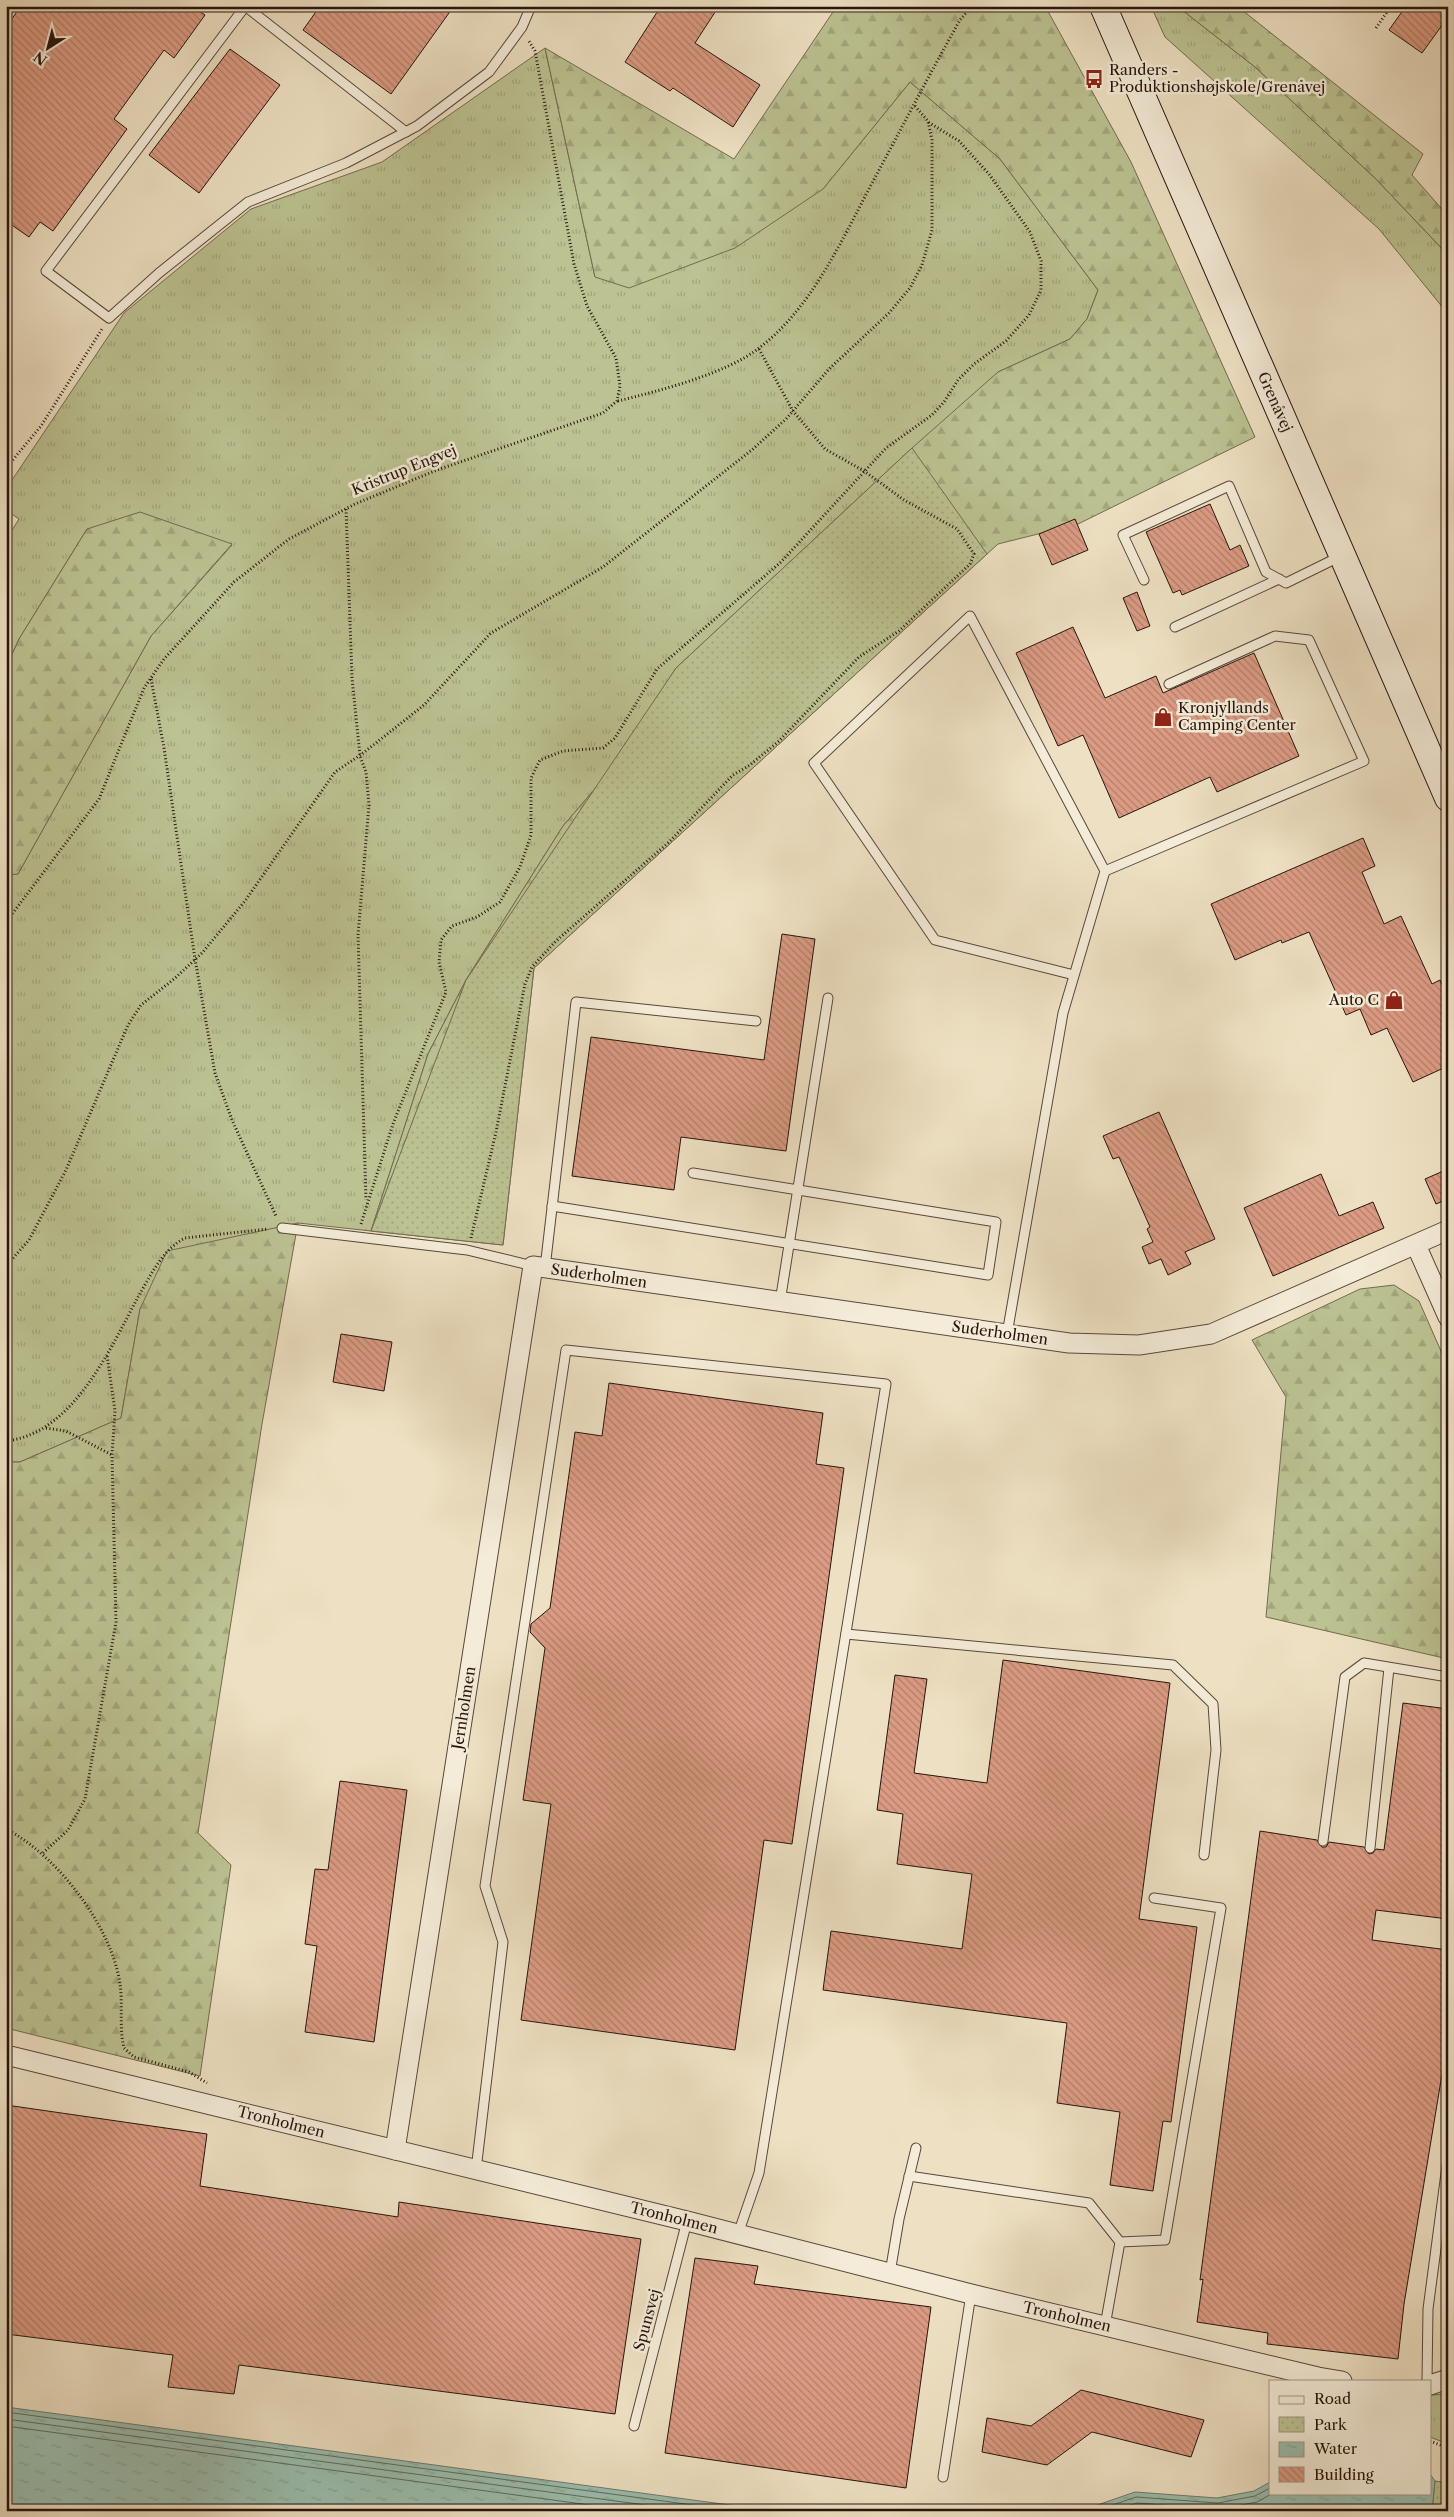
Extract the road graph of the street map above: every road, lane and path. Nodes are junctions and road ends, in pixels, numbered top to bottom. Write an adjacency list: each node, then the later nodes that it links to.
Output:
1 (531, 6): 6 (lane)
2 (972, 6): 8 (path)
3 (1103, 6): 18 (street, Grenåvej)
4 (1391, 6): 7 (path)
5 (244, 7): 10 (lane); 11 (lane)
6 (522, 27): 10 (lane); 13 (path)
7 (1376, 28)
8 (914, 105): 9 (path); 12 (path)
9 (928, 121): 14 (path); 16 (path)
10 (406, 132): 11 (lane)
11 (109, 318): 15 (path)
12 (759, 349): 13 (path); 14 (path)
13 (617, 401): 17 (path, Kristrup Engvej)
14 (794, 411): 16 (path); 24 (path)
15 (6, 468)
16 (864, 471): 34 (path); 41 (path)
17 (346, 509): 22 (path, Kristrup Engvej); 24 (path)
18 (1342, 556): 19 (lane); 25 (street, Grenåvej)
19 (1279, 579): 20 (lane); 21 (lane)
20 (1144, 580)
21 (1175, 627)
22 (150, 679): 27 (path, Kristrup Engvej); 28 (path)
23 (1169, 684): 26 (lane)
24 (360, 756): 28 (path); 34 (path)
25 (1448, 798)
26 (1105, 871): 29 (lane); 29 (lane)
27 (6, 922)
28 (195, 959): 36 (path); 42 (path)
29 (1074, 975): 46 (lane)
30 (828, 998): 33 (lane)
31 (756, 1021): 35 (lane)
32 (693, 1173): 33 (lane)
33 (798, 1190): 39 (lane); 39 (lane)
34 (366, 1203): 38 (path)
35 (552, 1206): 39 (lane); 43 (lane)
36 (282, 1228): 38 (lane); 47 (path)
37 (1448, 1230): 40 (street, Suderholmen)
38 (358, 1236): 41 (lane)
39 (789, 1244): 44 (lane)
40 (1416, 1245): 45 (street); 46 (street, Suderholmen)
41 (467, 1250): 43 (lane)
42 (6, 1266)
43 (539, 1267): 44 (street, Suderholmen); 63 (street, Jernholmen)
44 (780, 1302): 46 (street, Suderholmen)
45 (1448, 1317)
46 (1007, 1334)
47 (107, 1355): 48 (path); 50 (path)
48 (46, 1428): 49 (path); 50 (path)
49 (6, 1441)
50 (112, 1456): 57 (path)
51 (846, 1634): 58 (lane); 65 (lane); 68 (lane)
52 (1389, 1668): 53 (lane); 55 (lane); 56 (lane)
53 (1448, 1677)
54 (6, 1830): 57 (path)
55 (1323, 1841)
56 (1370, 1848)
57 (43, 1853): 61 (path)
58 (1204, 1855)
59 (1154, 1898): 69 (lane)
60 (6, 2055): 63 (street, Tronholmen)
61 (210, 2086)
62 (916, 2148): 66 (lane)
63 (395, 2150): 65 (street, Tronholmen)
64 (1448, 2158): 74 (lane)
65 (476, 2170): 67 (street, Tronholmen)
66 (909, 2176): 69 (lane); 70 (lane)
67 (687, 2221): 68 (street, Tronholmen); 77 (lane, Spunsvej)
68 (738, 2234): 70 (street, Tronholmen)
69 (1120, 2242): 72 (lane)
70 (890, 2273): 71 (street, Tronholmen)
71 (971, 2294): 72 (street, Tronholmen); 80 (lane)
72 (1104, 2326): 73 (street, Tronholmen)
73 (1336, 2380)
74 (1427, 2380)
75 (1448, 2380): 76 (street)
76 (1432, 2384)
77 (634, 2426)
78 (1432, 2442): 79 (path)
79 (1448, 2448)
80 (943, 2477)
81 (1448, 2486): 82 (path)
82 (1444, 2511)

